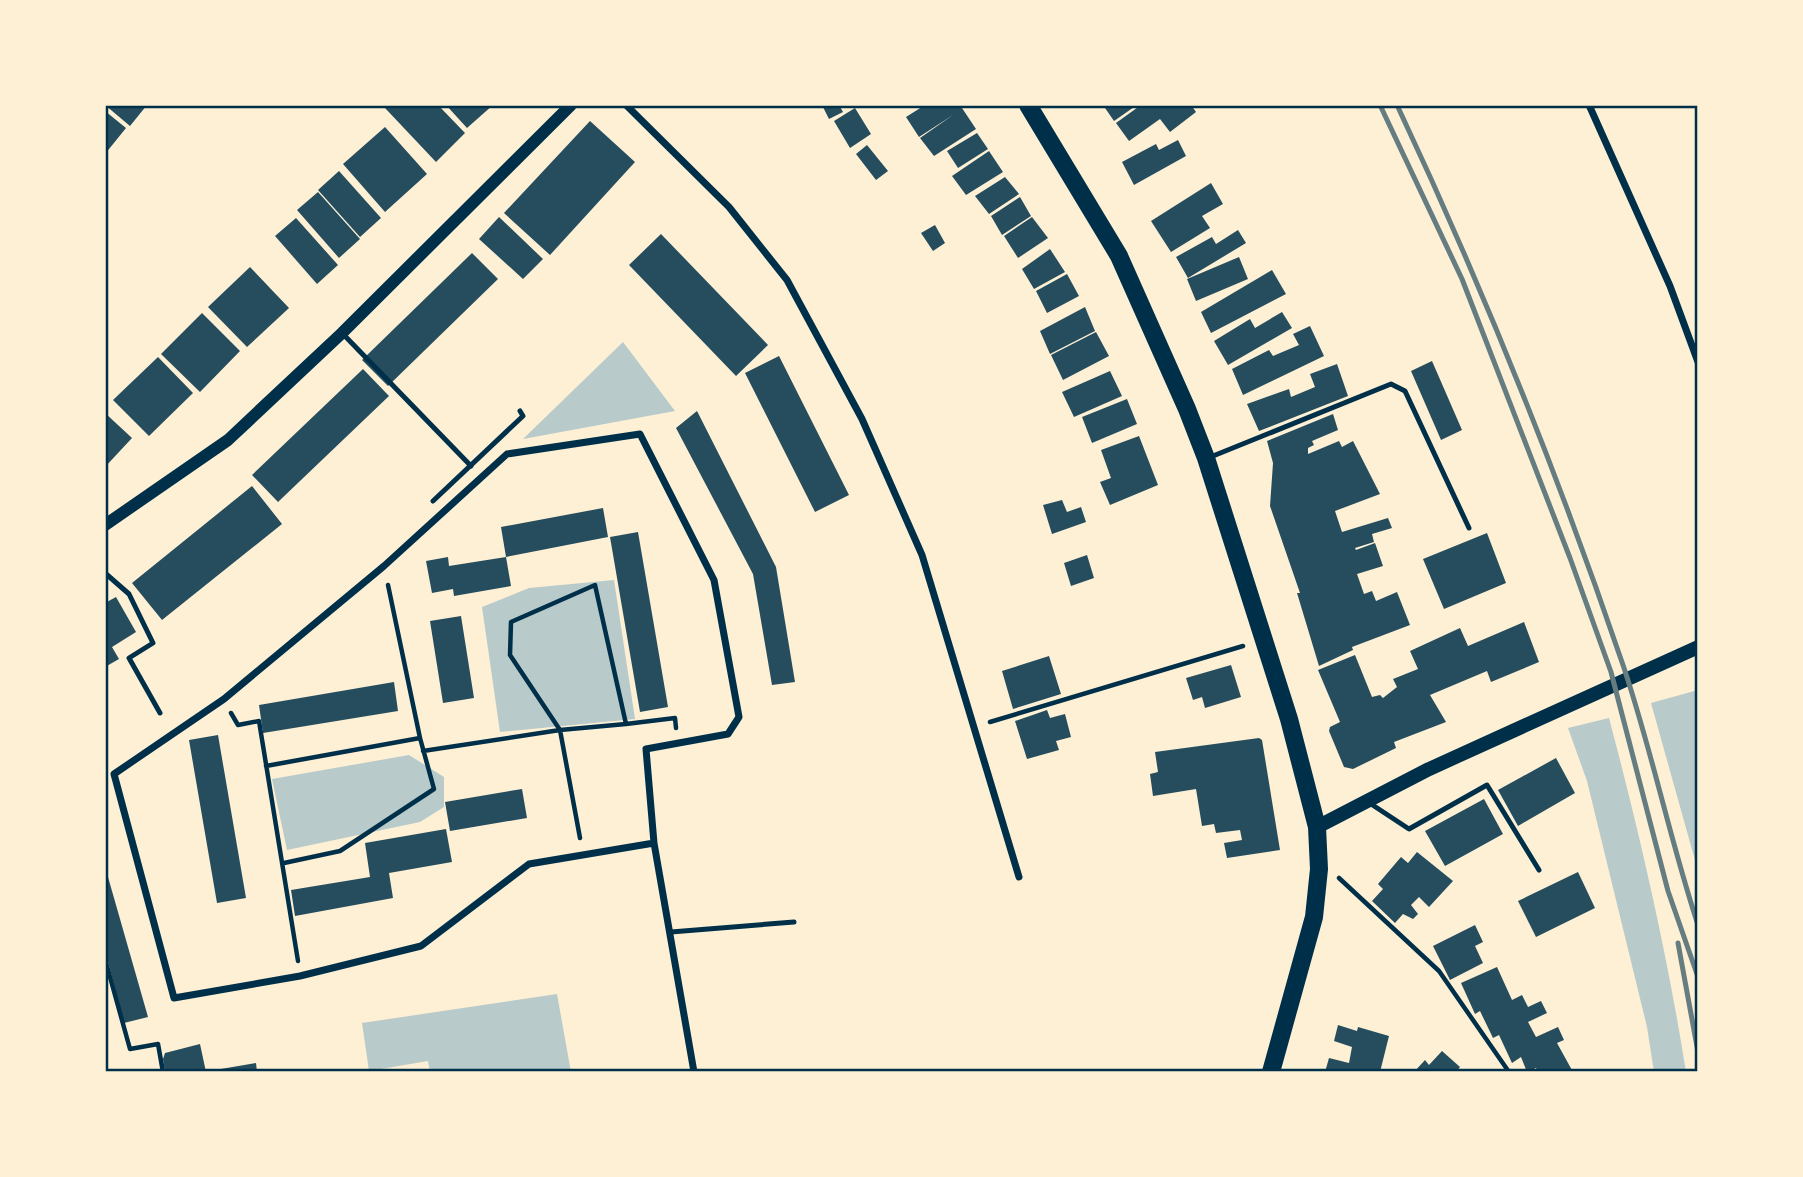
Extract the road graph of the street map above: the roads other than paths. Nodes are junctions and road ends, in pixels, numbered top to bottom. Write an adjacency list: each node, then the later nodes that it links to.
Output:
1 (572, 105): 5 (street)
2 (626, 105): 20 (street)
3 (1028, 105): 8 (main road)
4 (1589, 105): 6 (street)
5 (342, 333): 9 (lane); 11 (street)
6 (1698, 362)
7 (520, 411): 9 (lane)
8 (1206, 458): 12 (lane); 17 (main road)
9 (471, 466): 10 (lane)
10 (433, 501)
11 (105, 525)
12 (1469, 528)
13 (105, 573): 15 (lane)
14 (1698, 647): 16 (main road)
15 (160, 713)
16 (1368, 802): 17 (main road); 19 (lane)
17 (1317, 827): 24 (main road)
18 (654, 843): 18 (street); 22 (street)
19 (1539, 870)
20 (1019, 877)
21 (794, 922): 22 (lane)
22 (671, 932): 23 (street)
23 (694, 1072)
24 (1271, 1072)

